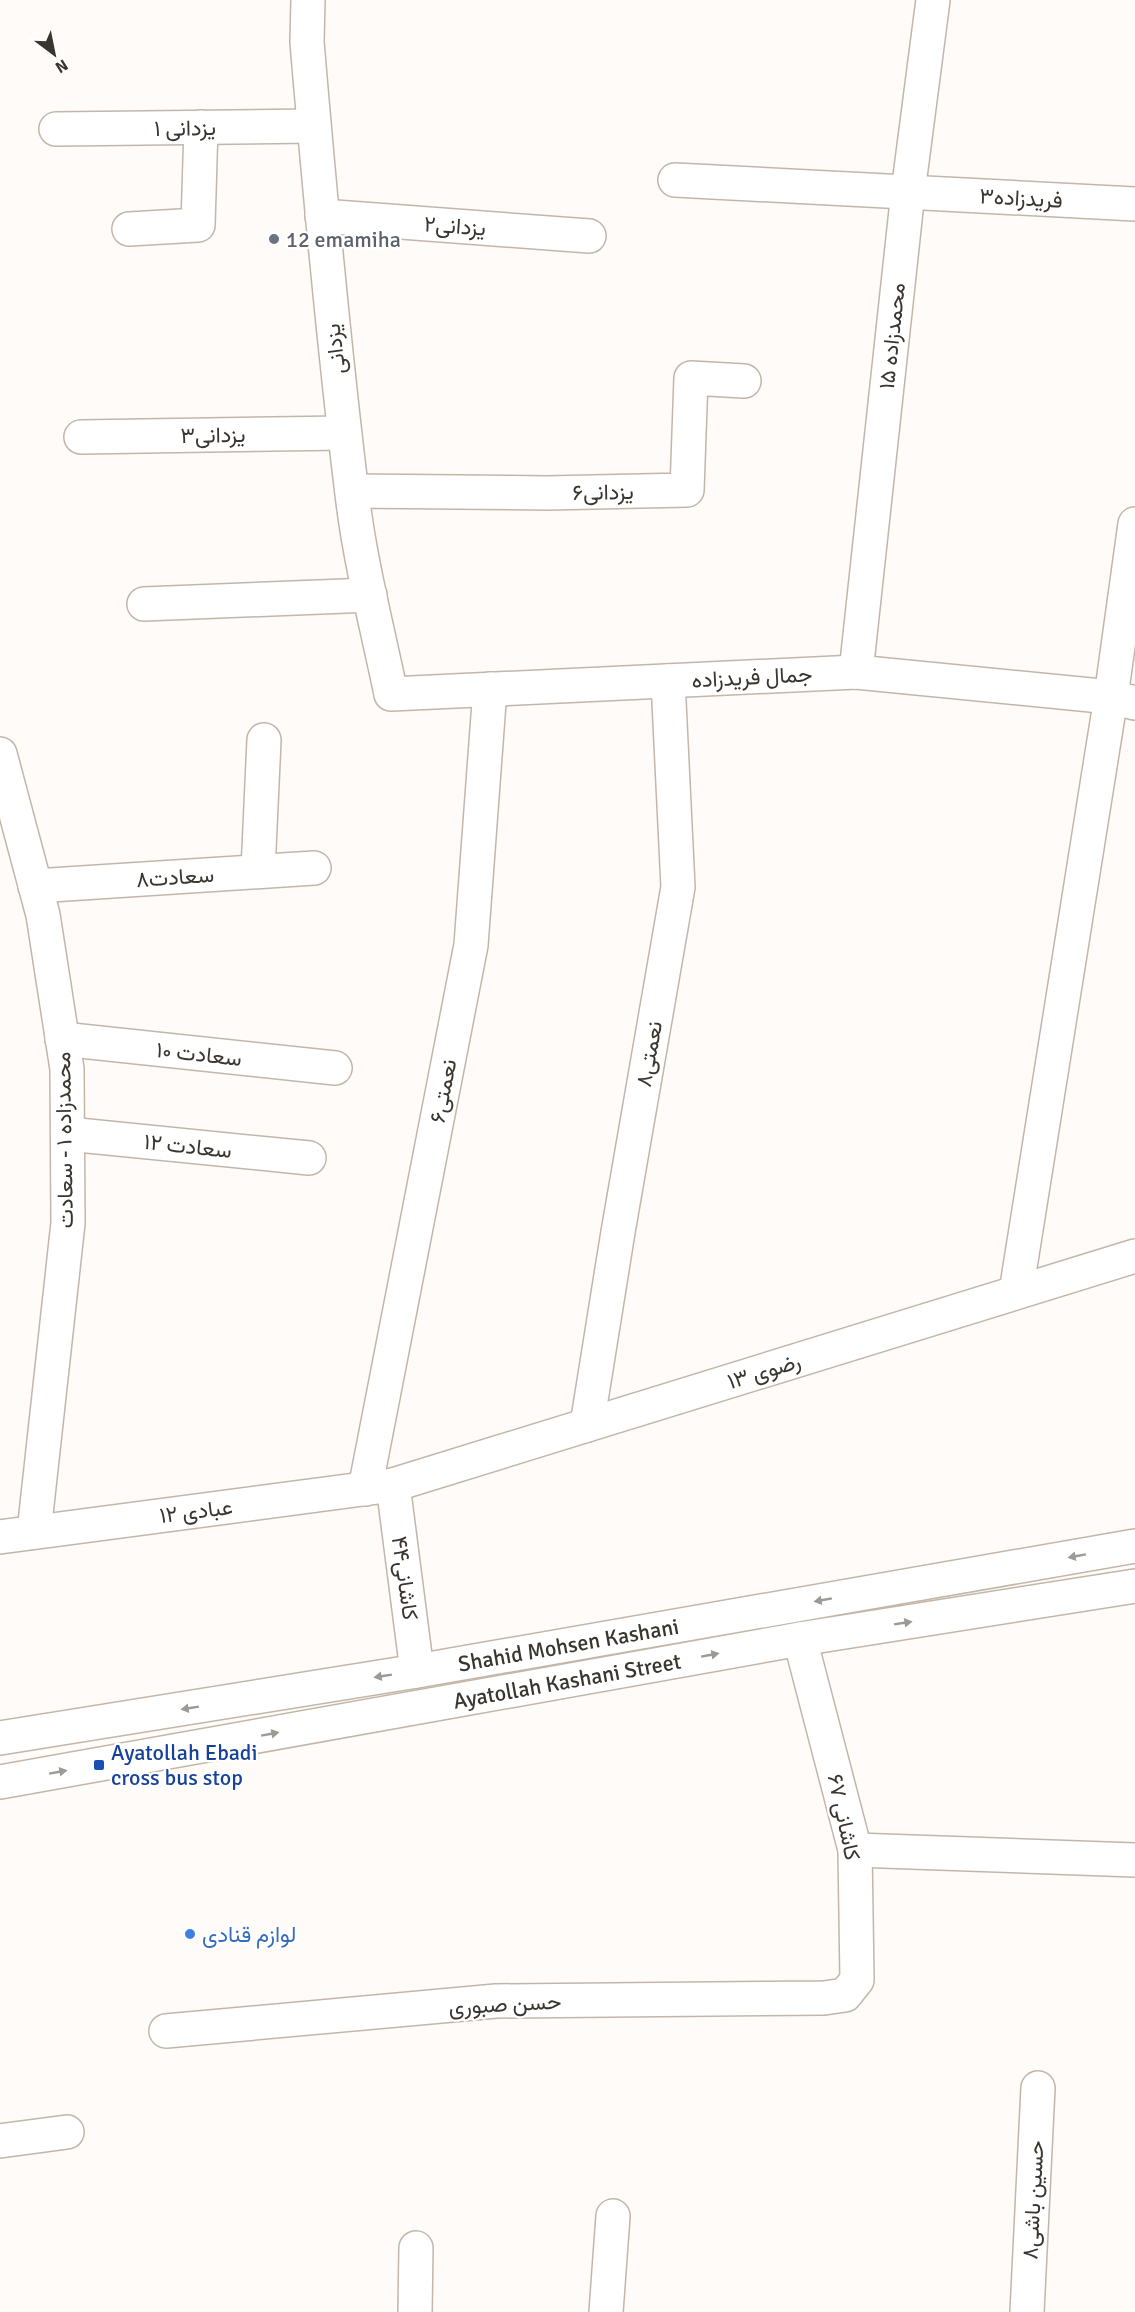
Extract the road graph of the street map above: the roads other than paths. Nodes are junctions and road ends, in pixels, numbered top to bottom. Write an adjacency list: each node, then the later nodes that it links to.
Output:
1 (308, 0): 3 (street, یزدانی)
2 (933, 0): 7 (street, محمدزاده ۱۵)
3 (314, 126): 4 (street, یزدانی ۱); 9 (street, یزدانی)
4 (201, 128): 5 (street, یزدانی ۱); 10 (street)
5 (56, 129)
6 (675, 180): 7 (street, فریدزاده۳)
7 (908, 192): 8 (street, فریدزاده۳); 19 (street, محمدزاده ۱۵)
8 (1135, 204)
9 (322, 216): 11 (street, یزدانی۲); 13 (street, یزدانی)
10 (129, 229)
11 (589, 236)
12 (744, 381): 15 (street, یزدانی۶)
13 (344, 433): 14 (street, یزدانی۳); 15 (street, یزدانی)
14 (81, 437)
15 (352, 491): 17 (street, یزدانی)
16 (1135, 524): 23 (street)
17 (370, 595): 18 (street); 22 (street, یزدانی)
18 (144, 604)
19 (856, 672): 20 (street, جمال فریدزاده); 23 (street, جمال فریدزاده)
20 (668, 681): 21 (street, جمال فریدزاده); 36 (street, نعمتی۸)
21 (490, 689): 22 (street, جمال فریدزاده); 37 (street, نعمتی۶)
22 (391, 694)
23 (1123, 700): 35 (street)
24 (264, 740): 28 (street)
25 (0, 754): 26 (street, محمدزاده ۱ - سعادت)
26 (13, 853): 29 (street, محمدزاده ۱ - سعادت)
27 (314, 867): 28 (street, سعادت۸)
28 (258, 871): 29 (street, سعادت۸)
29 (35, 886): 30 (street, محمدزاده ۱ - سعادت)
30 (62, 1039): 31 (street, سعادت ۱۰); 32 (street, محمدزاده ۱ - سعادت)
31 (335, 1068)
32 (68, 1134): 33 (street, سعادت ۱۲); 38 (street, محمدزاده ۱ - سعادت)
33 (309, 1158)
34 (1135, 1256): 35 (street, رضوی ۱۳)
35 (1016, 1292): 36 (street, رضوی ۱۳)
36 (587, 1425): 37 (street, رضوی ۱۳)
37 (379, 1487): 38 (street, عبادی ۱۲); 43 (street, کاشانی۴۴)
38 (34, 1532): 39 (street, عبادی ۱۲)
39 (0, 1537)
40 (1135, 1546): 43 (street, Shahid Mohsen Kashani, one-way to 43)
41 (1135, 1586): 42 (street, Ayatollah Kashani Street, one-way to 41)
42 (800, 1639): 45 (street, Ayatollah Kashani Street, one-way to 42); 46 (street, کاشانی ۶۷)
43 (417, 1671): 44 (street, Shahid Mohsen Kashani, one-way to 44)
44 (0, 1738)
45 (0, 1782)
46 (855, 1851): 47 (street); 48 (street, کاشانی ۶۷)
47 (1135, 1860)
48 (845, 1995): 49 (street, حسن صبوری)
49 (165, 2031)
50 (1038, 2088): 57 (street, حسین باشی۸)
51 (67, 2132): 52 (street)
52 (0, 2141)
53 (614, 2216): 56 (street)
54 (416, 2248): 55 (street)
55 (415, 2312)
56 (606, 2312)
57 (1027, 2312)

